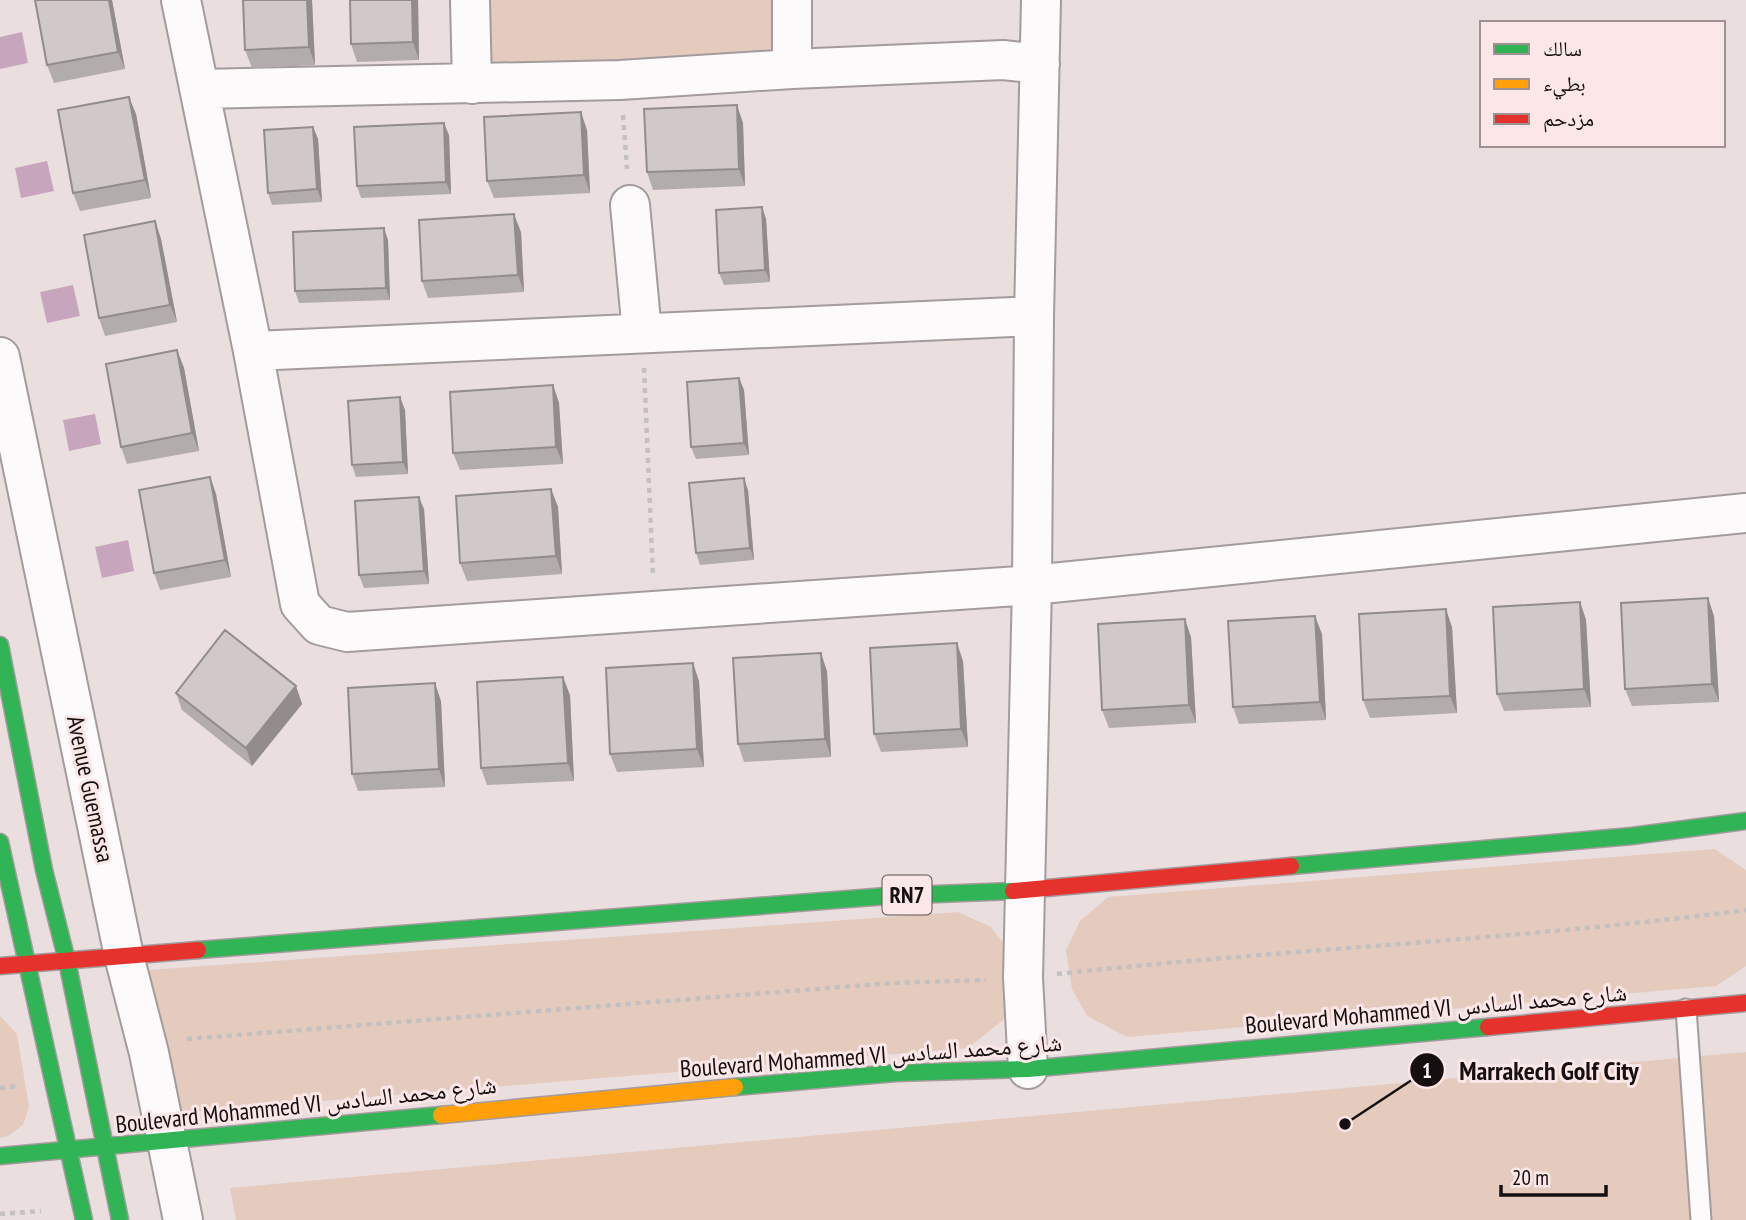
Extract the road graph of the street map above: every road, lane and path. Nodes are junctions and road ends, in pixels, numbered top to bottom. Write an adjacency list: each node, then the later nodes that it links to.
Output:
1 (181, 0): 9 (street)
2 (470, 0): 8 (street)
3 (792, 0): 6 (street)
4 (1041, 0): 5 (street)
5 (1040, 64): 6 (street); 11 (street)
6 (792, 69): 7 (street)
7 (620, 80): 8 (street); 10 (path)
8 (472, 84): 9 (street)
9 (200, 89): 13 (street)
10 (630, 205): 12 (street)
11 (1034, 316): 12 (street); 16 (street)
12 (642, 332): 13 (street); 17 (path)
13 (253, 351): 17 (street)
14 (0, 357): 23 (street, Avenue Guemassa)
15 (1746, 513): 16 (street)
16 (1032, 585): 17 (street); 21 (street)
17 (655, 611)
18 (0, 645): 24 (main road)
19 (1746, 821): 21 (main road, RN7)
20 (0, 842): 25 (main road)
21 (1025, 891): 23 (main road, RN7); 27 (street)
22 (1746, 910): 27 (path)
23 (124, 956): 24 (main road, RN7); 34 (street, Avenue Guemassa)
24 (67, 961): 25 (main road, RN7); 35 (main road)
25 (28, 964): 26 (main road, RN7); 36 (main road)
26 (0, 966)
27 (1023, 978): 30 (path); 31 (street)
28 (1746, 1003): 29 (main road, Boulevard Mohammed VI شارع محمد السادس)
29 (1686, 1009): 31 (main road, Boulevard Mohammed VI شارع محمد السادس); 43 (lane)
30 (187, 1040)
31 (1028, 1069): 34 (main road, Boulevard Mohammed VI شارع محمد السادس)
32 (21, 1086): 33 (path)
33 (0, 1088)
34 (166, 1141): 35 (main road, Boulevard Mohammed VI شارع محمد السادس); 42 (street, Avenue Guemassa)
35 (106, 1147): 36 (main road, Boulevard Mohammed VI شارع محمد السادس); 41 (main road)
36 (67, 1151): 37 (main road, Boulevard Mohammed VI شارع محمد السادس); 40 (main road)
37 (0, 1156)
38 (41, 1211): 39 (path)
39 (0, 1214)
40 (84, 1220)
41 (120, 1220)
42 (183, 1220)
43 (1701, 1220)

